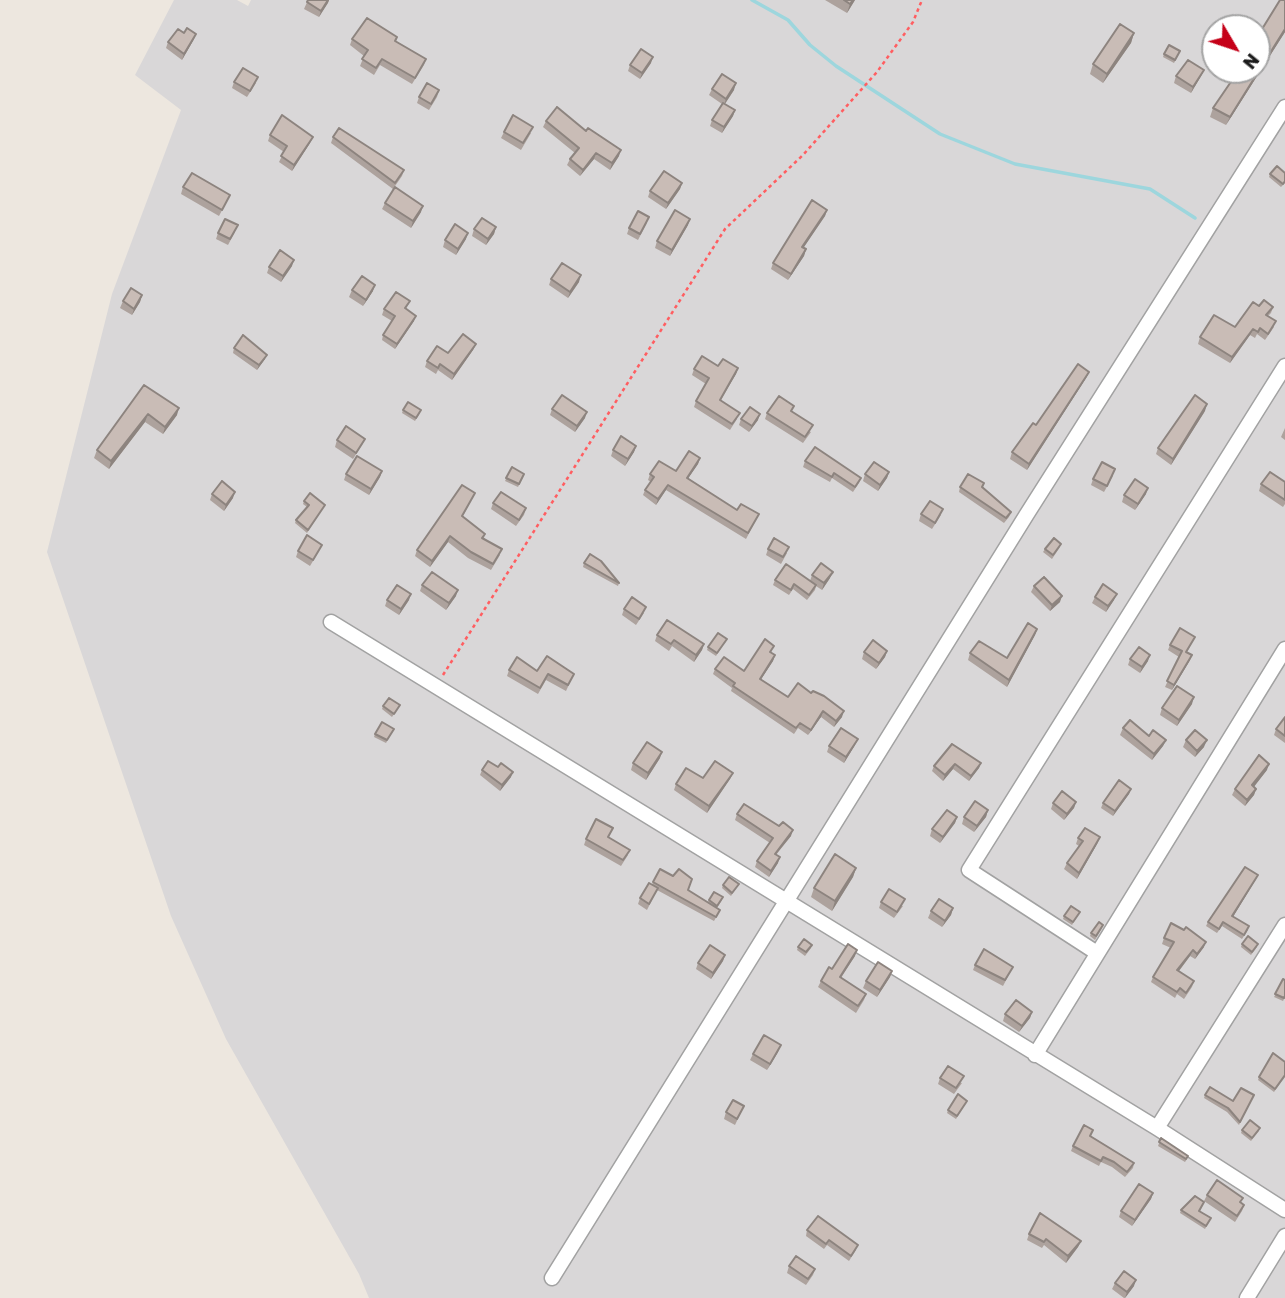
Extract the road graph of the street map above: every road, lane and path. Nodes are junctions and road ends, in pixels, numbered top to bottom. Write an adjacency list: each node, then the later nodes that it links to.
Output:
1 (922, 0): 6 (path)
2 (1285, 107): 7 (street)
3 (1285, 366): 9 (street)
4 (331, 622): 6 (street)
5 (1285, 649): 9 (street)
6 (436, 687): 7 (street)
7 (786, 901): 10 (street); 14 (street)
8 (1285, 925): 11 (street)
9 (1097, 953): 10 (street)
10 (1035, 1055): 11 (street)
11 (1157, 1128): 12 (street)
12 (1285, 1210)
13 (1285, 1236): 15 (street)
14 (552, 1278)
15 (1247, 1298)

